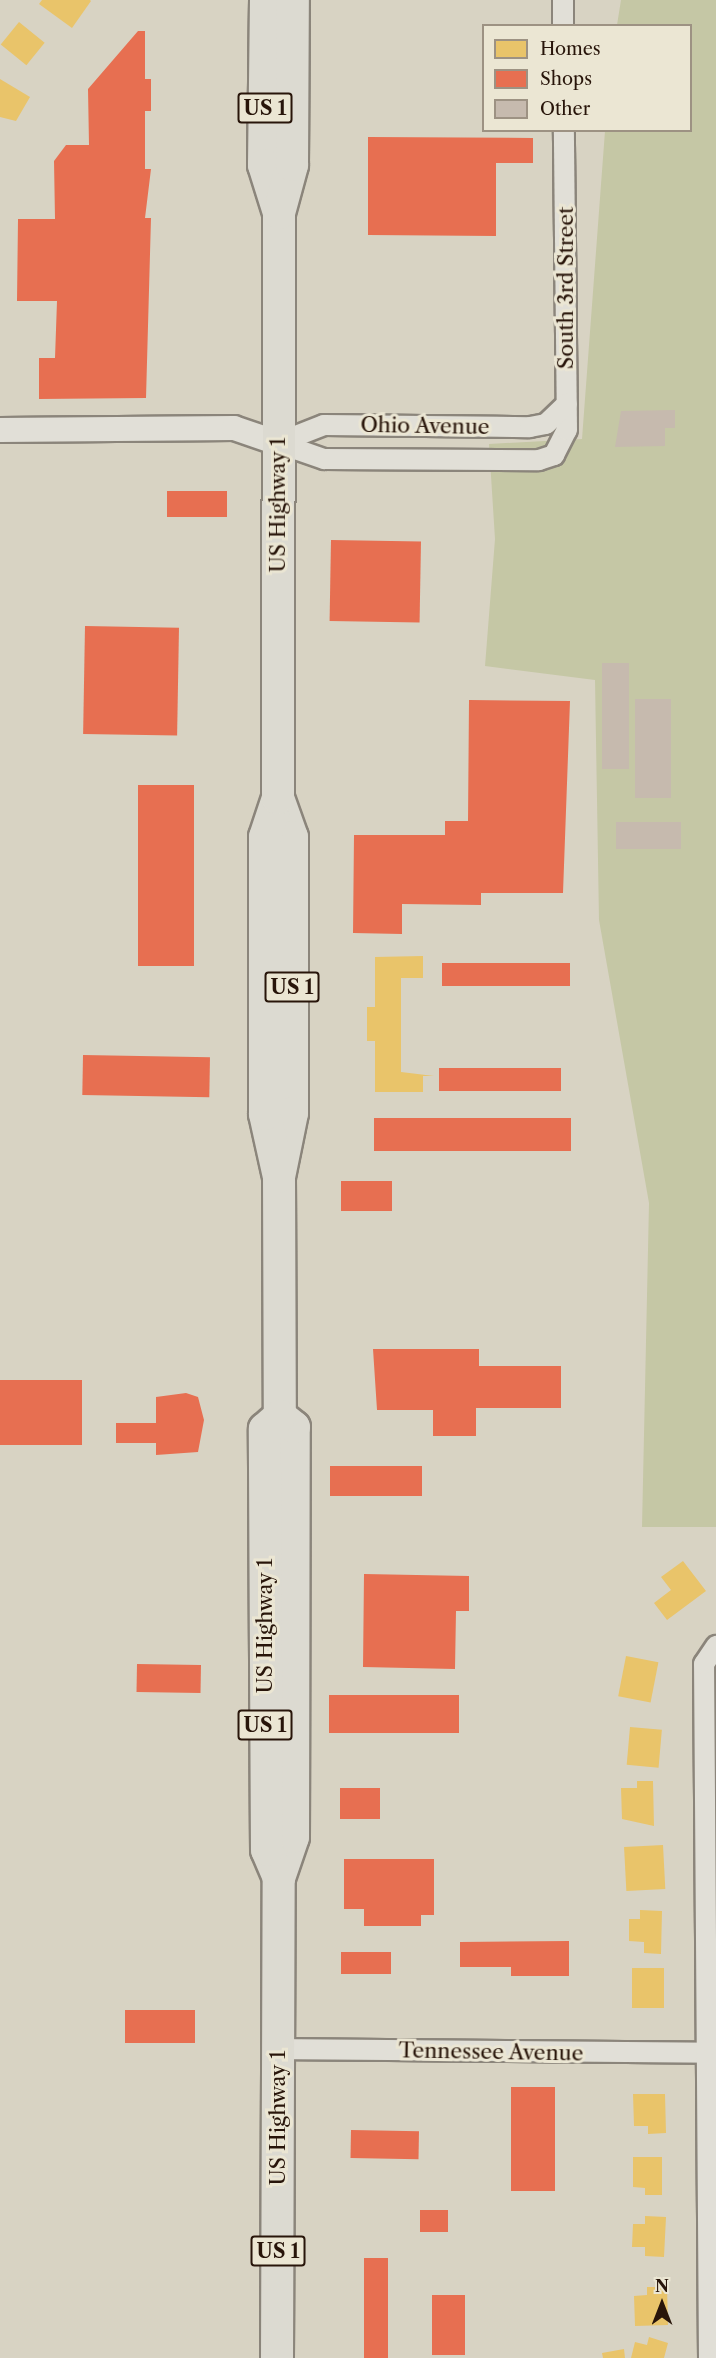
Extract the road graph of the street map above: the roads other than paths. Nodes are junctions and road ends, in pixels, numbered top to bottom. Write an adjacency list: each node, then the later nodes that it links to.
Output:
1 (266, 0): 6 (main road, US Highway 1 / US 1)
2 (293, 0): 6 (main road, US Highway 1 / US 1)
3 (563, 0): 4 (street)
4 (563, 24)
5 (564, 132): 7 (street, South 3rd Street)
6 (279, 213): 9 (main road, US Highway 1 / US 1)
7 (567, 404): 9 (street, Ohio Avenue); 10 (street, South 3rd Street)
8 (0, 430): 9 (street, Ohio Avenue)
9 (278, 443): 10 (street, Ohio Avenue); 12 (main road, US Highway 1 / US 1)
10 (563, 444)
11 (714, 1646): 13 (street)
12 (279, 2049): 13 (street, Tennessee Avenue); 14 (main road, US Highway 1 / US 1)
13 (704, 2053): 15 (street)
14 (277, 2358)
15 (709, 2358)

